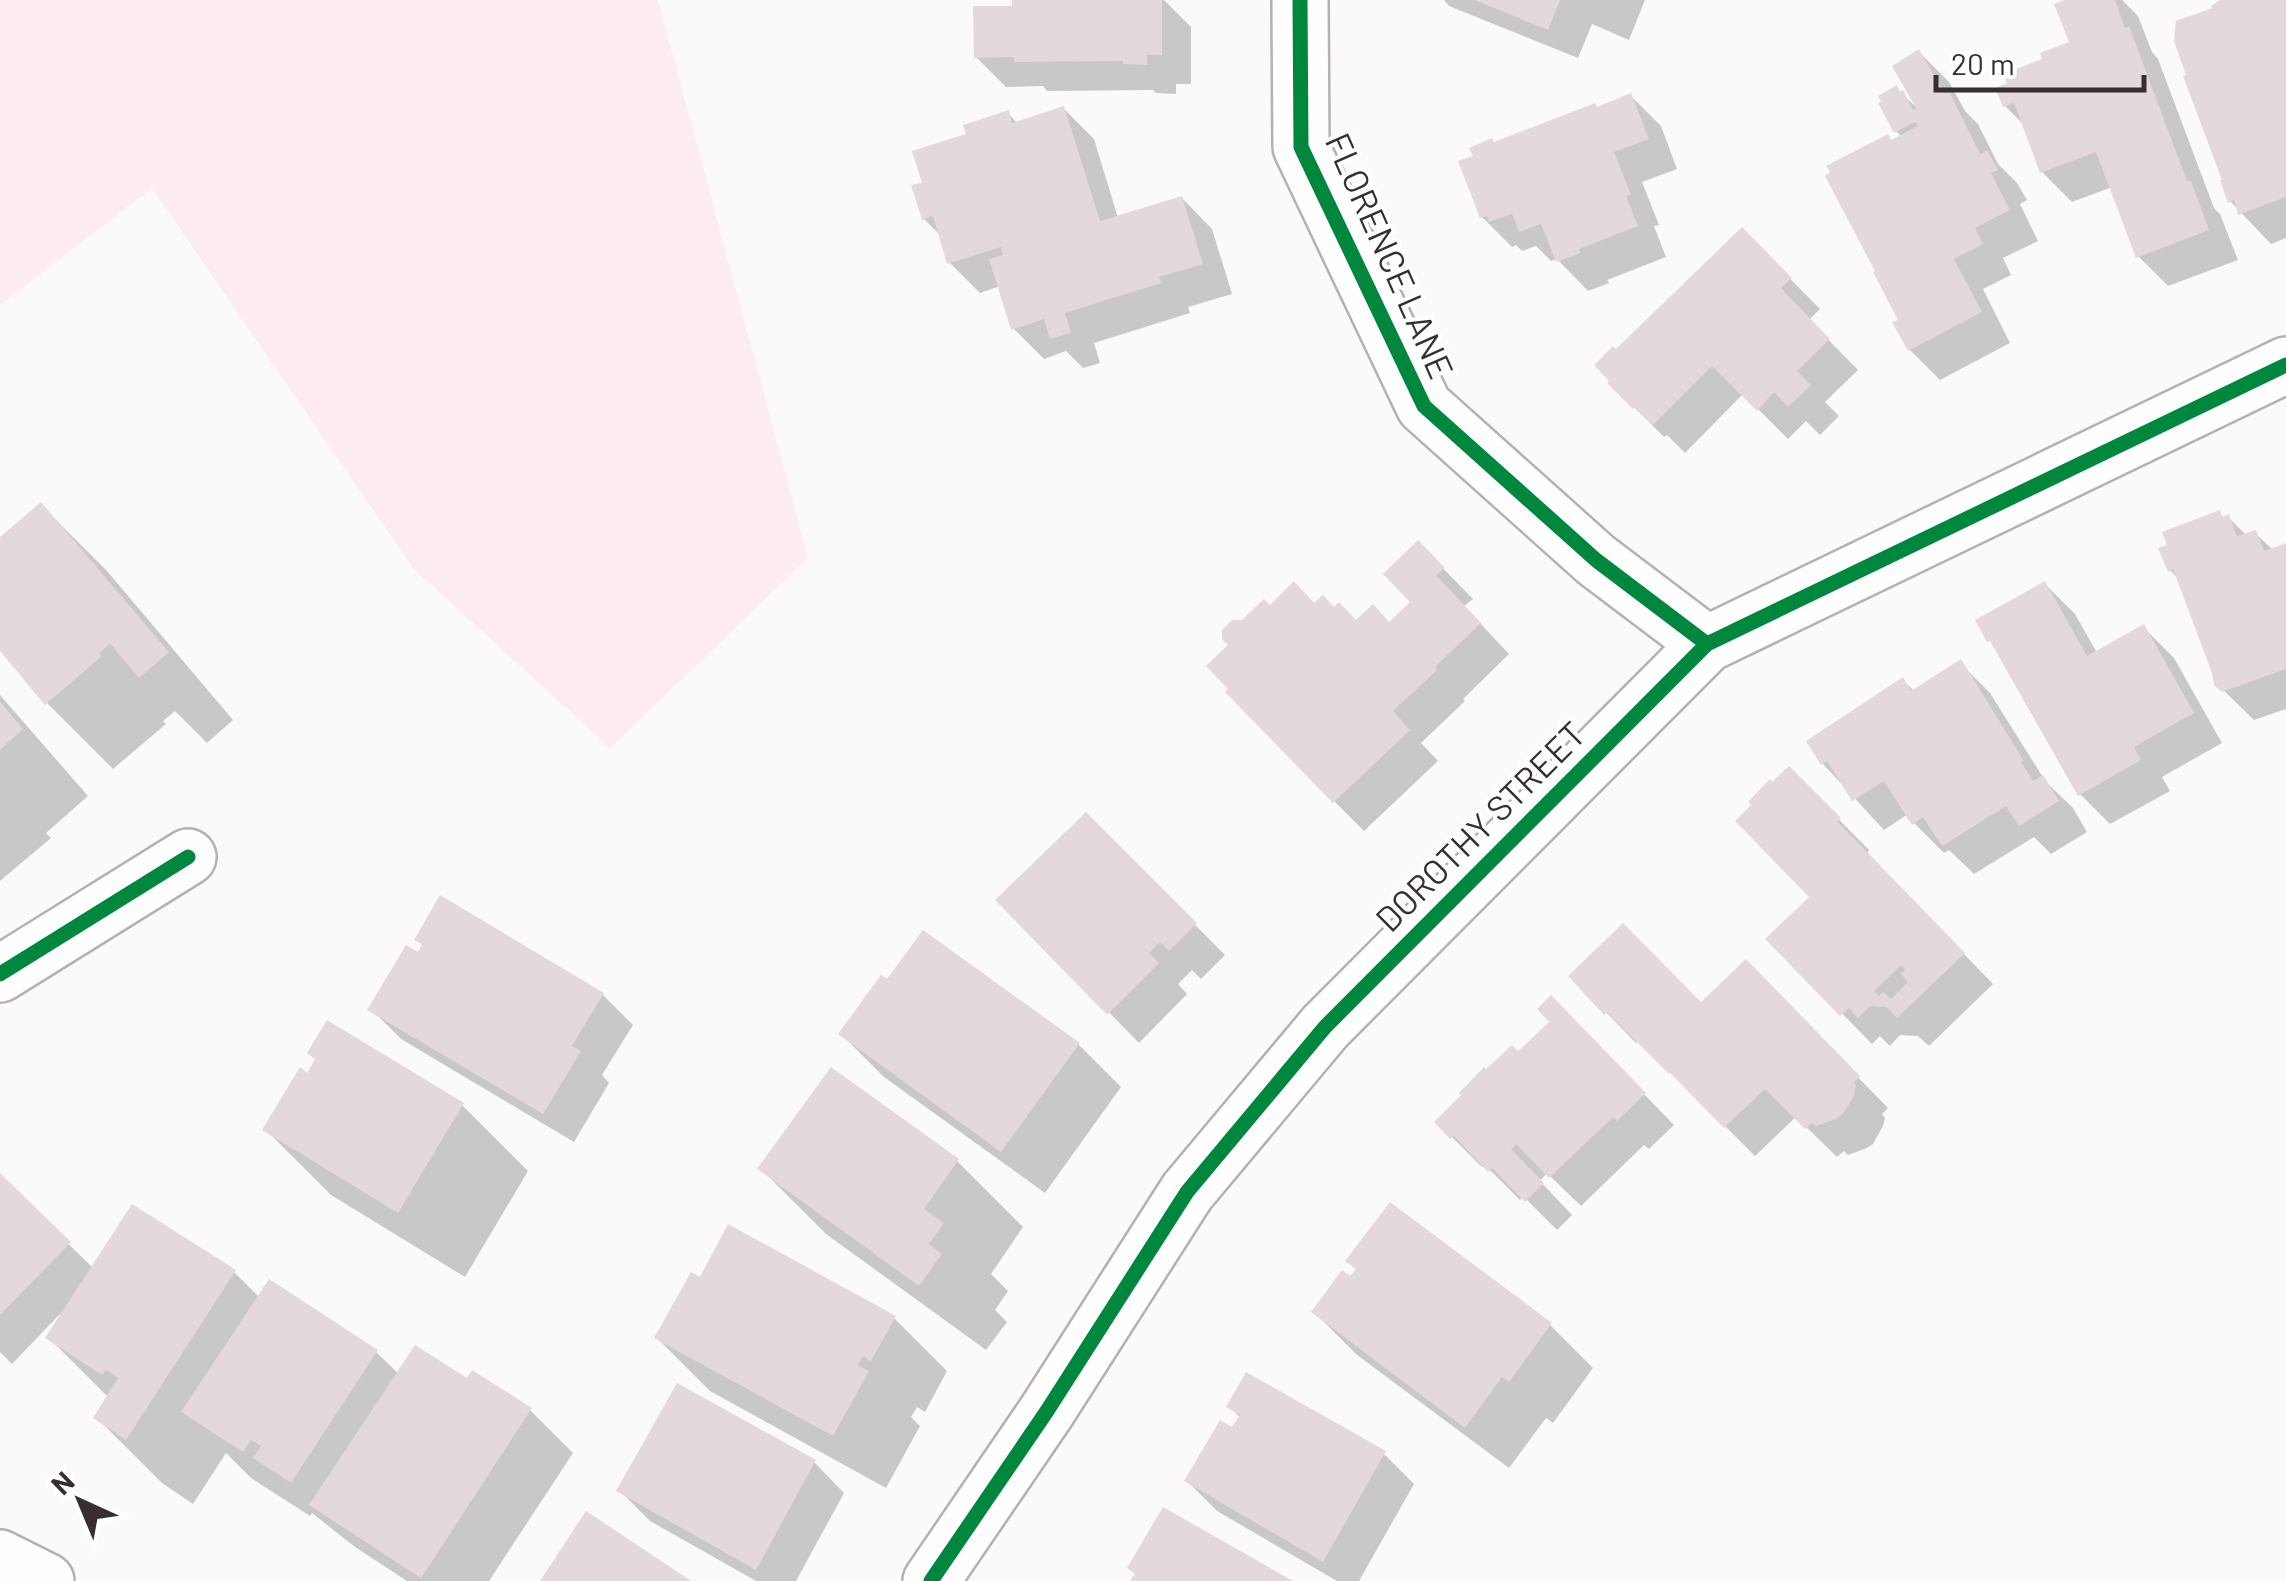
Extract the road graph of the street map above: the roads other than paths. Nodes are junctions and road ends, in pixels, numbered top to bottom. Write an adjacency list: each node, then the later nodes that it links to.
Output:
1 (1300, 0): 3 (street, FLORENCE LANE)
2 (2286, 365): 3 (street, DOROTHY STREET)
3 (1706, 644): 8 (street, DOROTHY STREET)
4 (188, 857): 5 (street)
5 (0, 974)
6 (0, 1558): 7 (street)
7 (46, 1581)
8 (931, 1581)

